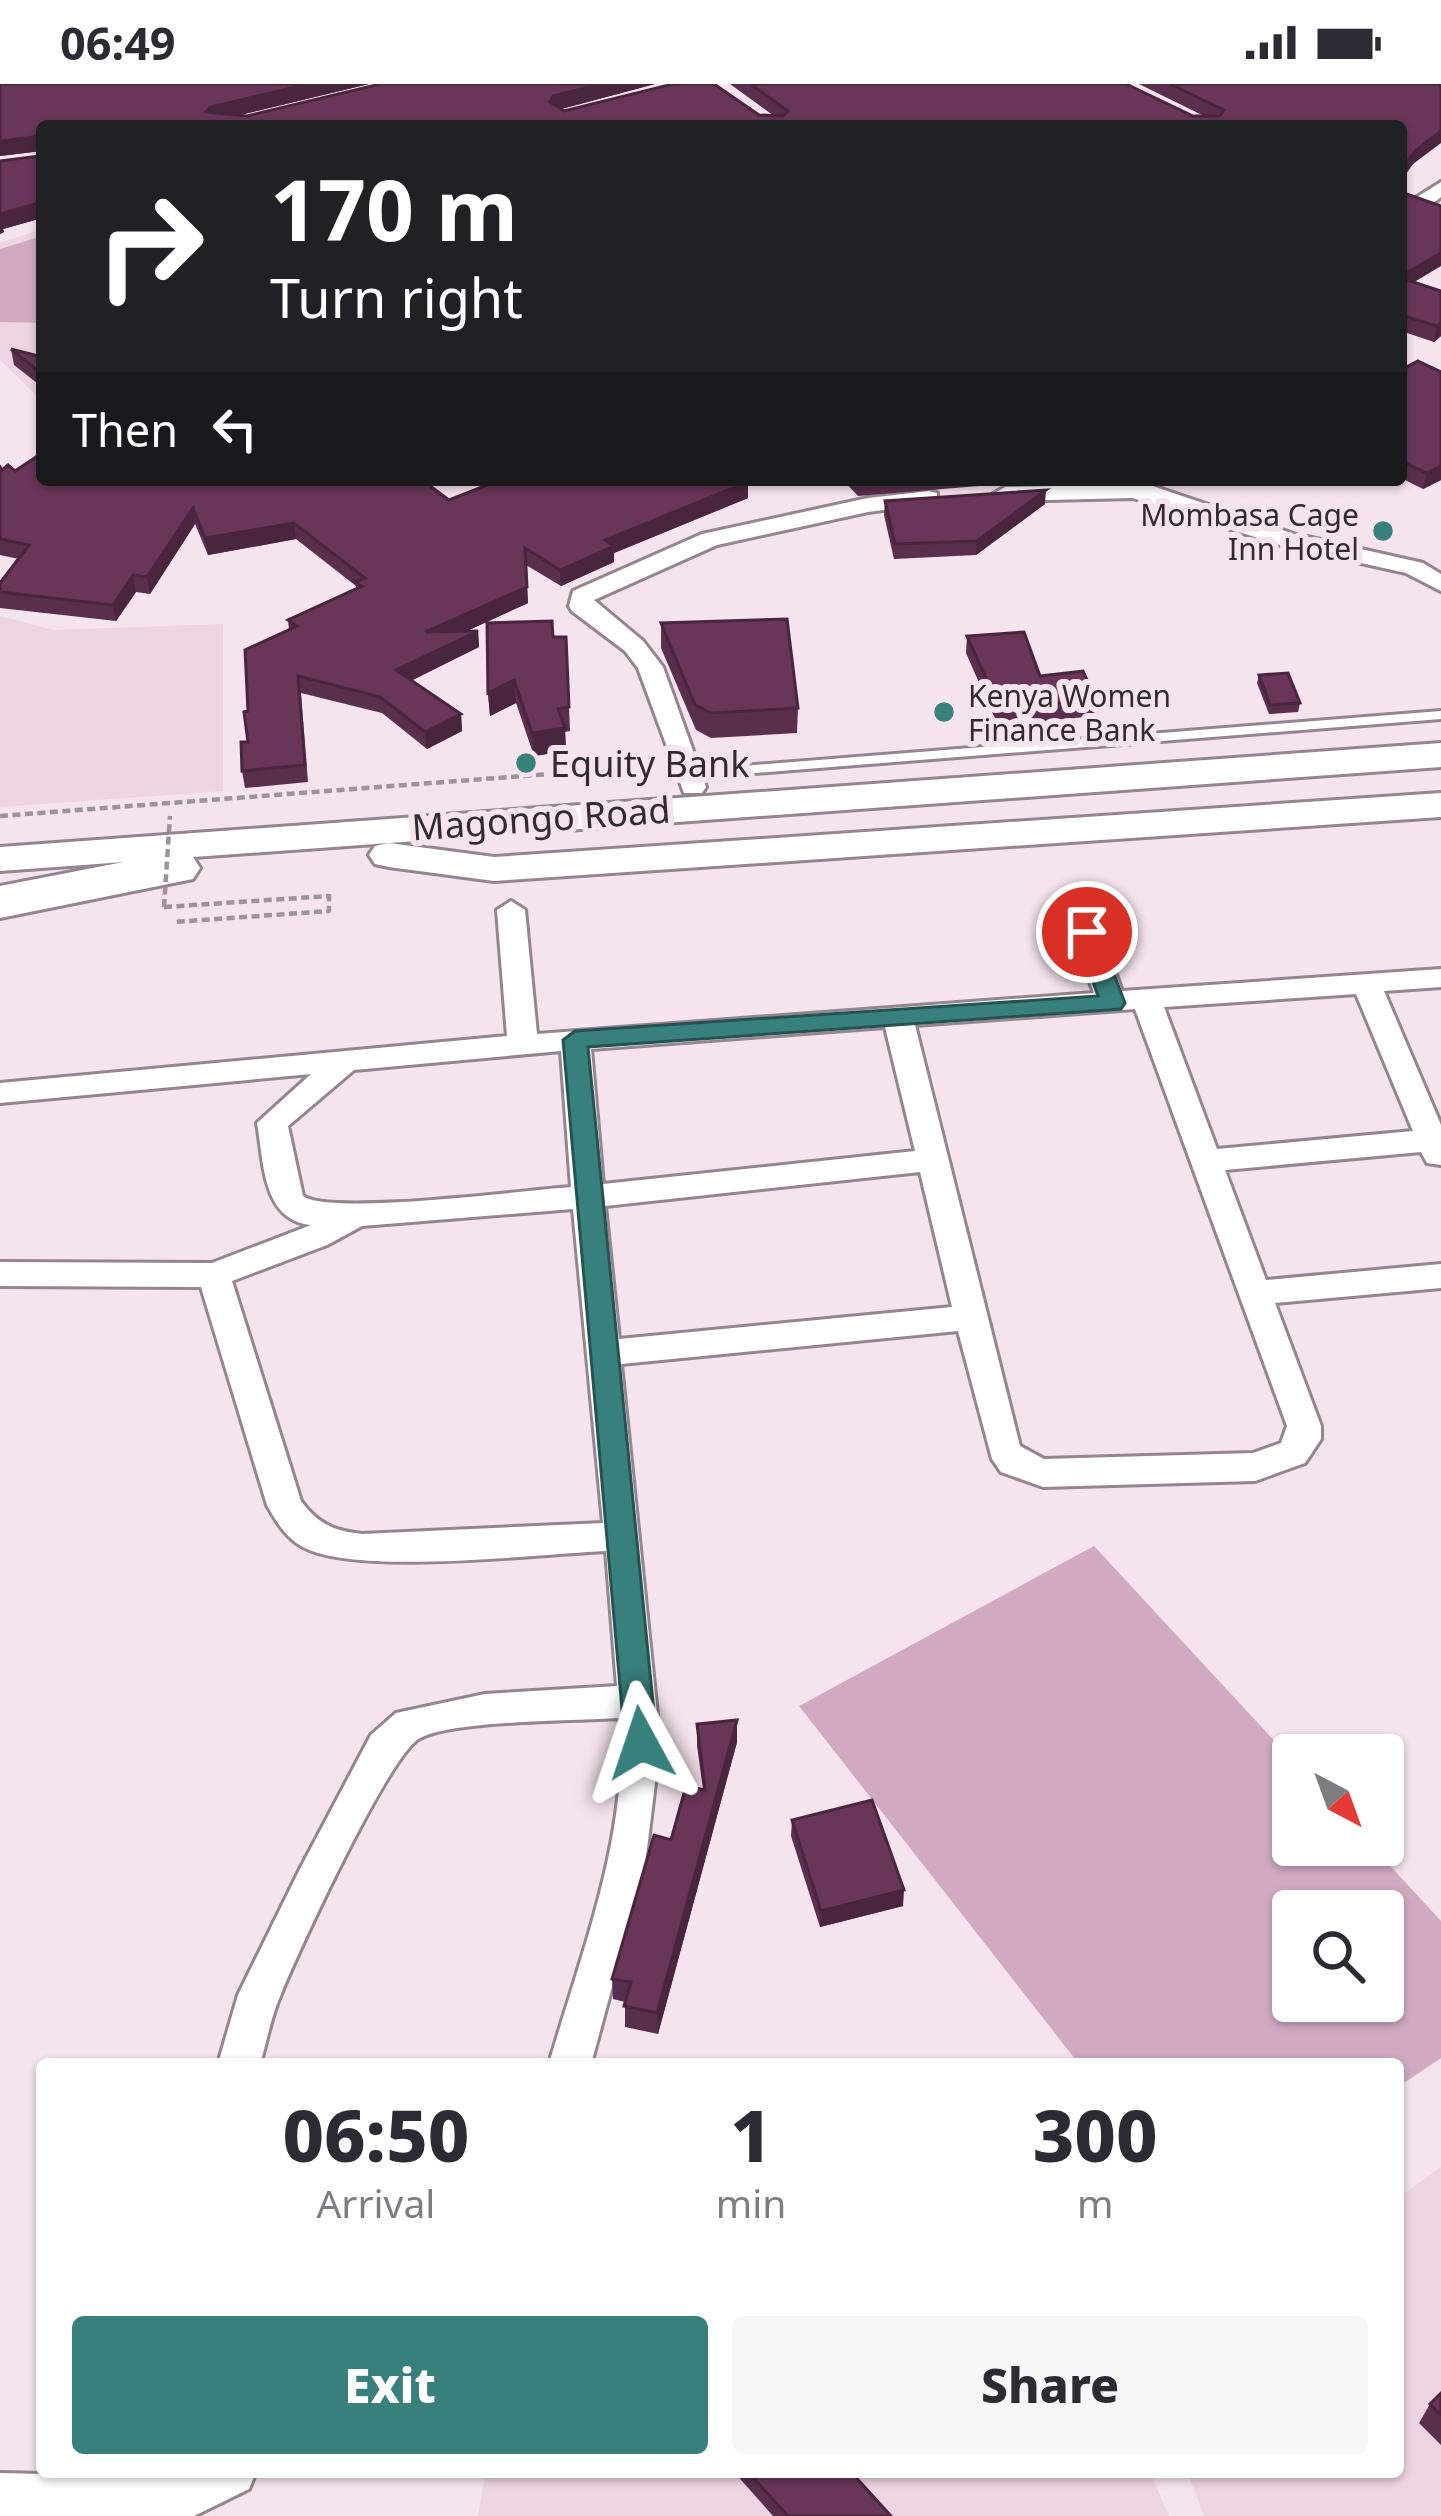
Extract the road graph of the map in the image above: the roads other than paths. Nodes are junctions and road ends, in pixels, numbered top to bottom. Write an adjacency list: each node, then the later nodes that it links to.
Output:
1 (1441, 188): 2 (street)
2 (1421, 203)
3 (1137, 490): 4 (street); 8 (street)
4 (1441, 584)
5 (1441, 716): 8 (lane)
6 (1441, 735): 8 (main road)
7 (1441, 755): 11 (main road, Magongo Road)
8 (690, 774): 11 (main road)
9 (1441, 779): 14 (main road)
10 (1441, 805): 14 (main road)
11 (479, 821): 13 (main road, Magongo Road)
12 (0, 838): 13 (main road)
13 (220, 840): 15 (main road, Magongo Road)
14 (389, 855): 17 (main road, Magongo Road)
15 (0, 859)
16 (0, 883): 17 (main road, Magongo Road)
17 (170, 888): 19 (highway)
18 (1074, 897): 24 (street)
19 (0, 902)
20 (512, 910): 27 (street)
21 (1441, 978): 22 (street)
22 (1367, 985): 23 (street); 30 (street)
23 (1147, 1000): 24 (street); 32 (street)
24 (1112, 1003): 25 (street)
25 (898, 1018): 26 (street); 31 (street)
26 (575, 1040): 27 (street); 33 (street)
27 (524, 1044): 28 (street)
28 (347, 1060): 29 (street); 34 (street)
29 (0, 1093)
30 (1434, 1135): 32 (street)
31 (933, 1160): 33 (street); 39 (street)
32 (1206, 1161): 38 (street)
33 (586, 1197): 34 (street); 40 (street)
34 (356, 1214): 36 (street)
35 (0, 1274): 36 (street)
36 (214, 1275): 41 (street)
37 (1441, 1276): 38 (street)
38 (1256, 1293): 39 (street)
39 (972, 1317): 40 (street)
40 (606, 1353): 41 (street)
41 (622, 1536): 42 (street)
42 (638, 1701): 43 (street); 44 (street)
43 (240, 2058)
44 (571, 2058)
45 (220, 2478): 46 (street)
46 (0, 2497)

